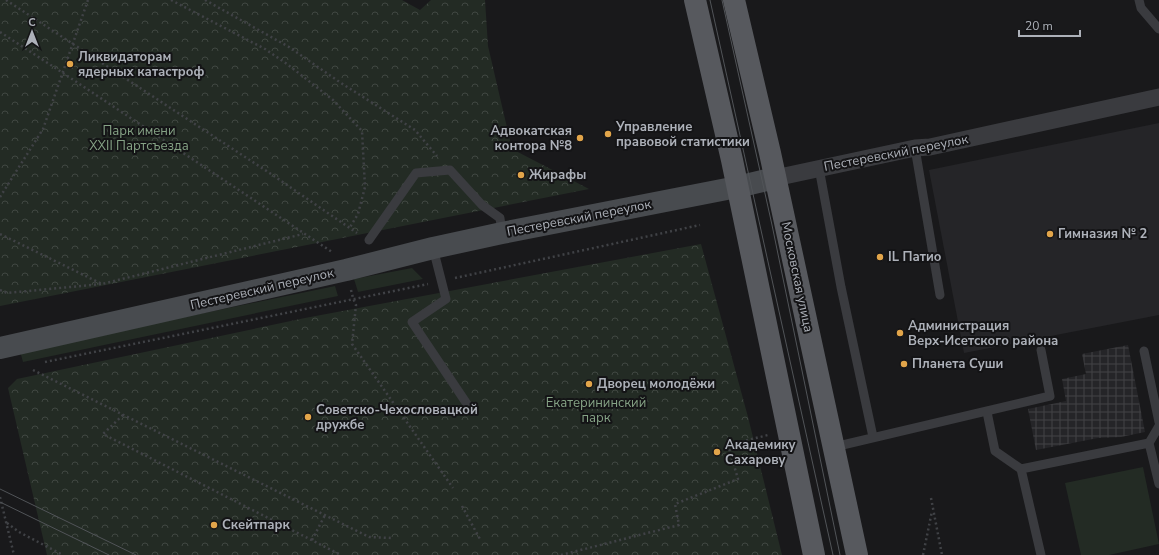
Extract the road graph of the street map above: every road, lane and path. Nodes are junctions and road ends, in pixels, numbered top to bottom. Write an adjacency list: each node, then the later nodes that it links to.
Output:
1 (6, 0): 10 (path)
2 (88, 0): 10 (path)
3 (171, 0): 20 (path)
4 (205, 0): 15 (path)
5 (695, 0): 17 (main road)
6 (734, 0): 16 (main road, Московская улица)
7 (1139, 0): 8 (lane)
8 (1159, 29)
9 (0, 32): 11 (path)
10 (72, 44): 11 (path); 20 (path)
11 (63, 73): 18 (path); 23 (path)
12 (1159, 97): 13 (street, Пестеревский переулок)
13 (915, 148): 14 (street, Пестеревский переулок); 30 (lane)
14 (819, 168): 16 (street, Пестеревский переулок); 43 (lane)
15 (450, 170): 21 (lane); 24 (lane)
16 (775, 178): 17 (main road, Пестеревский переулок); 45 (main road, Московская улица)
17 (737, 187): 21 (main road, Пестеревский переулок); 62 (main road)
18 (0, 197)
19 (700, 225): 27 (path)
20 (349, 229): 24 (path)
21 (502, 233): 25 (main road, Пестеревский переулок)
22 (0, 234): 28 (path)
23 (304, 234): 26 (path); 28 (path)
24 (369, 240)
25 (433, 248): 27 (lane); 32 (main road, Пестеревский переулок)
26 (335, 254)
27 (440, 281): 35 (path); 37 (lane)
28 (102, 284): 29 (path)
29 (0, 290)
30 (940, 295)
31 (356, 305): 48 (path)
32 (0, 348)
33 (1041, 350): 38 (lane)
34 (1144, 351): 40 (lane)
35 (39, 363)
36 (33, 370): 39 (path)
37 (467, 404)
38 (987, 412): 43 (lane); 46 (lane)
39 (123, 415): 53 (path); 56 (path)
40 (1159, 422)
41 (1159, 426): 44 (lane)
42 (769, 435): 61 (path)
43 (873, 437): 45 (lane)
44 (1149, 443): 46 (lane); 47 (lane)
45 (834, 448): 63 (main road, Московская улица)
46 (1021, 469): 66 (lane)
47 (1159, 484)
48 (453, 488)
49 (0, 497): 54 (path)
50 (931, 498): 52 (path)
51 (462, 506): 57 (path)
52 (933, 508): 64 (path); 65 (path)
53 (325, 515): 55 (path); 56 (path)
54 (7, 524): 58 (path); 59 (path)
55 (392, 538)
56 (312, 540): 60 (path)
57 (481, 541)
58 (14, 555)
59 (63, 555)
60 (341, 555)
61 (561, 555)
62 (814, 555)
63 (857, 555)
64 (923, 555)
65 (942, 555)
66 (1041, 555)

